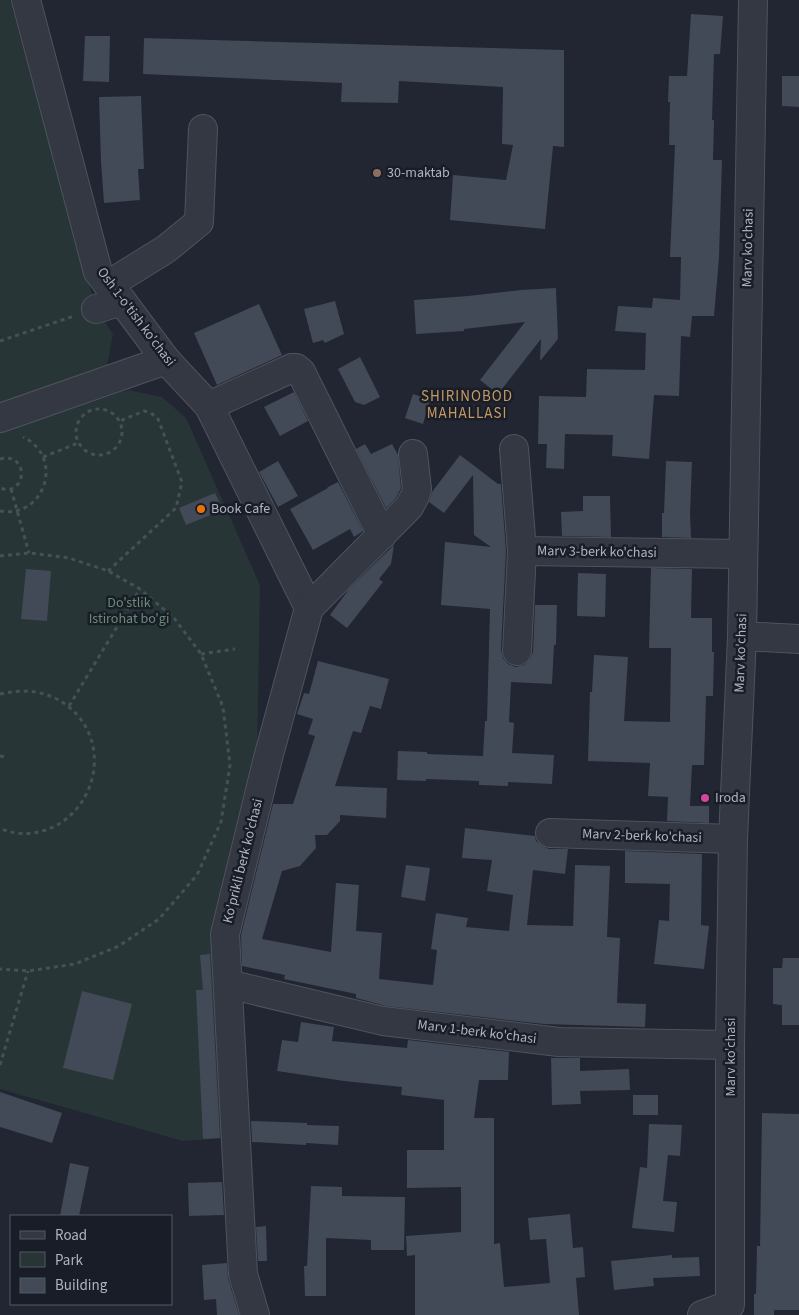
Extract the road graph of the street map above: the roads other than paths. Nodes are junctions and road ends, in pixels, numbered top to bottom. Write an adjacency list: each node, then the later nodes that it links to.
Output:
1 (26, 0): 4 (street, Osh 1-o'tish ko'chasi)
2 (753, 0): 13 (street, Marv ko'chasi)
3 (203, 130): 4 (street)
4 (115, 293): 5 (street); 6 (street, Osh 1-o'tish ko'chasi)
5 (96, 309)
6 (166, 360): 7 (street, Osh 1-o'tish ko'chasi); 8 (street)
7 (209, 406): 11 (street); 14 (street, Osh 1-o'tish ko'chasi)
8 (10, 426)
9 (514, 449): 12 (street, Marv 3-berk ko'chasi)
10 (412, 454): 11 (street, Ko'prikli berk ko'chasi)
11 (382, 535): 14 (street, Ko'prikli berk ko'chasi)
12 (522, 551): 13 (street, Marv 3-berk ko'chasi); 17 (street)
13 (743, 554): 15 (street, Marv ko'chasi)
14 (309, 608): 20 (street, Ko'prikli berk ko'chasi)
15 (742, 636): 16 (street); 19 (street, Marv ko'chasi)
16 (799, 639)
17 (517, 651)
18 (550, 833): 19 (street, Marv 2-berk ko'chasi)
19 (734, 839): 21 (street, Marv ko'chasi)
20 (228, 984): 21 (street, Marv 1-berk ko'chasi); 22 (street, Ko'prikli berk ko'chasi)
21 (730, 1045): 23 (street, Marv ko'chasi)
22 (255, 1315)
23 (702, 1315)

